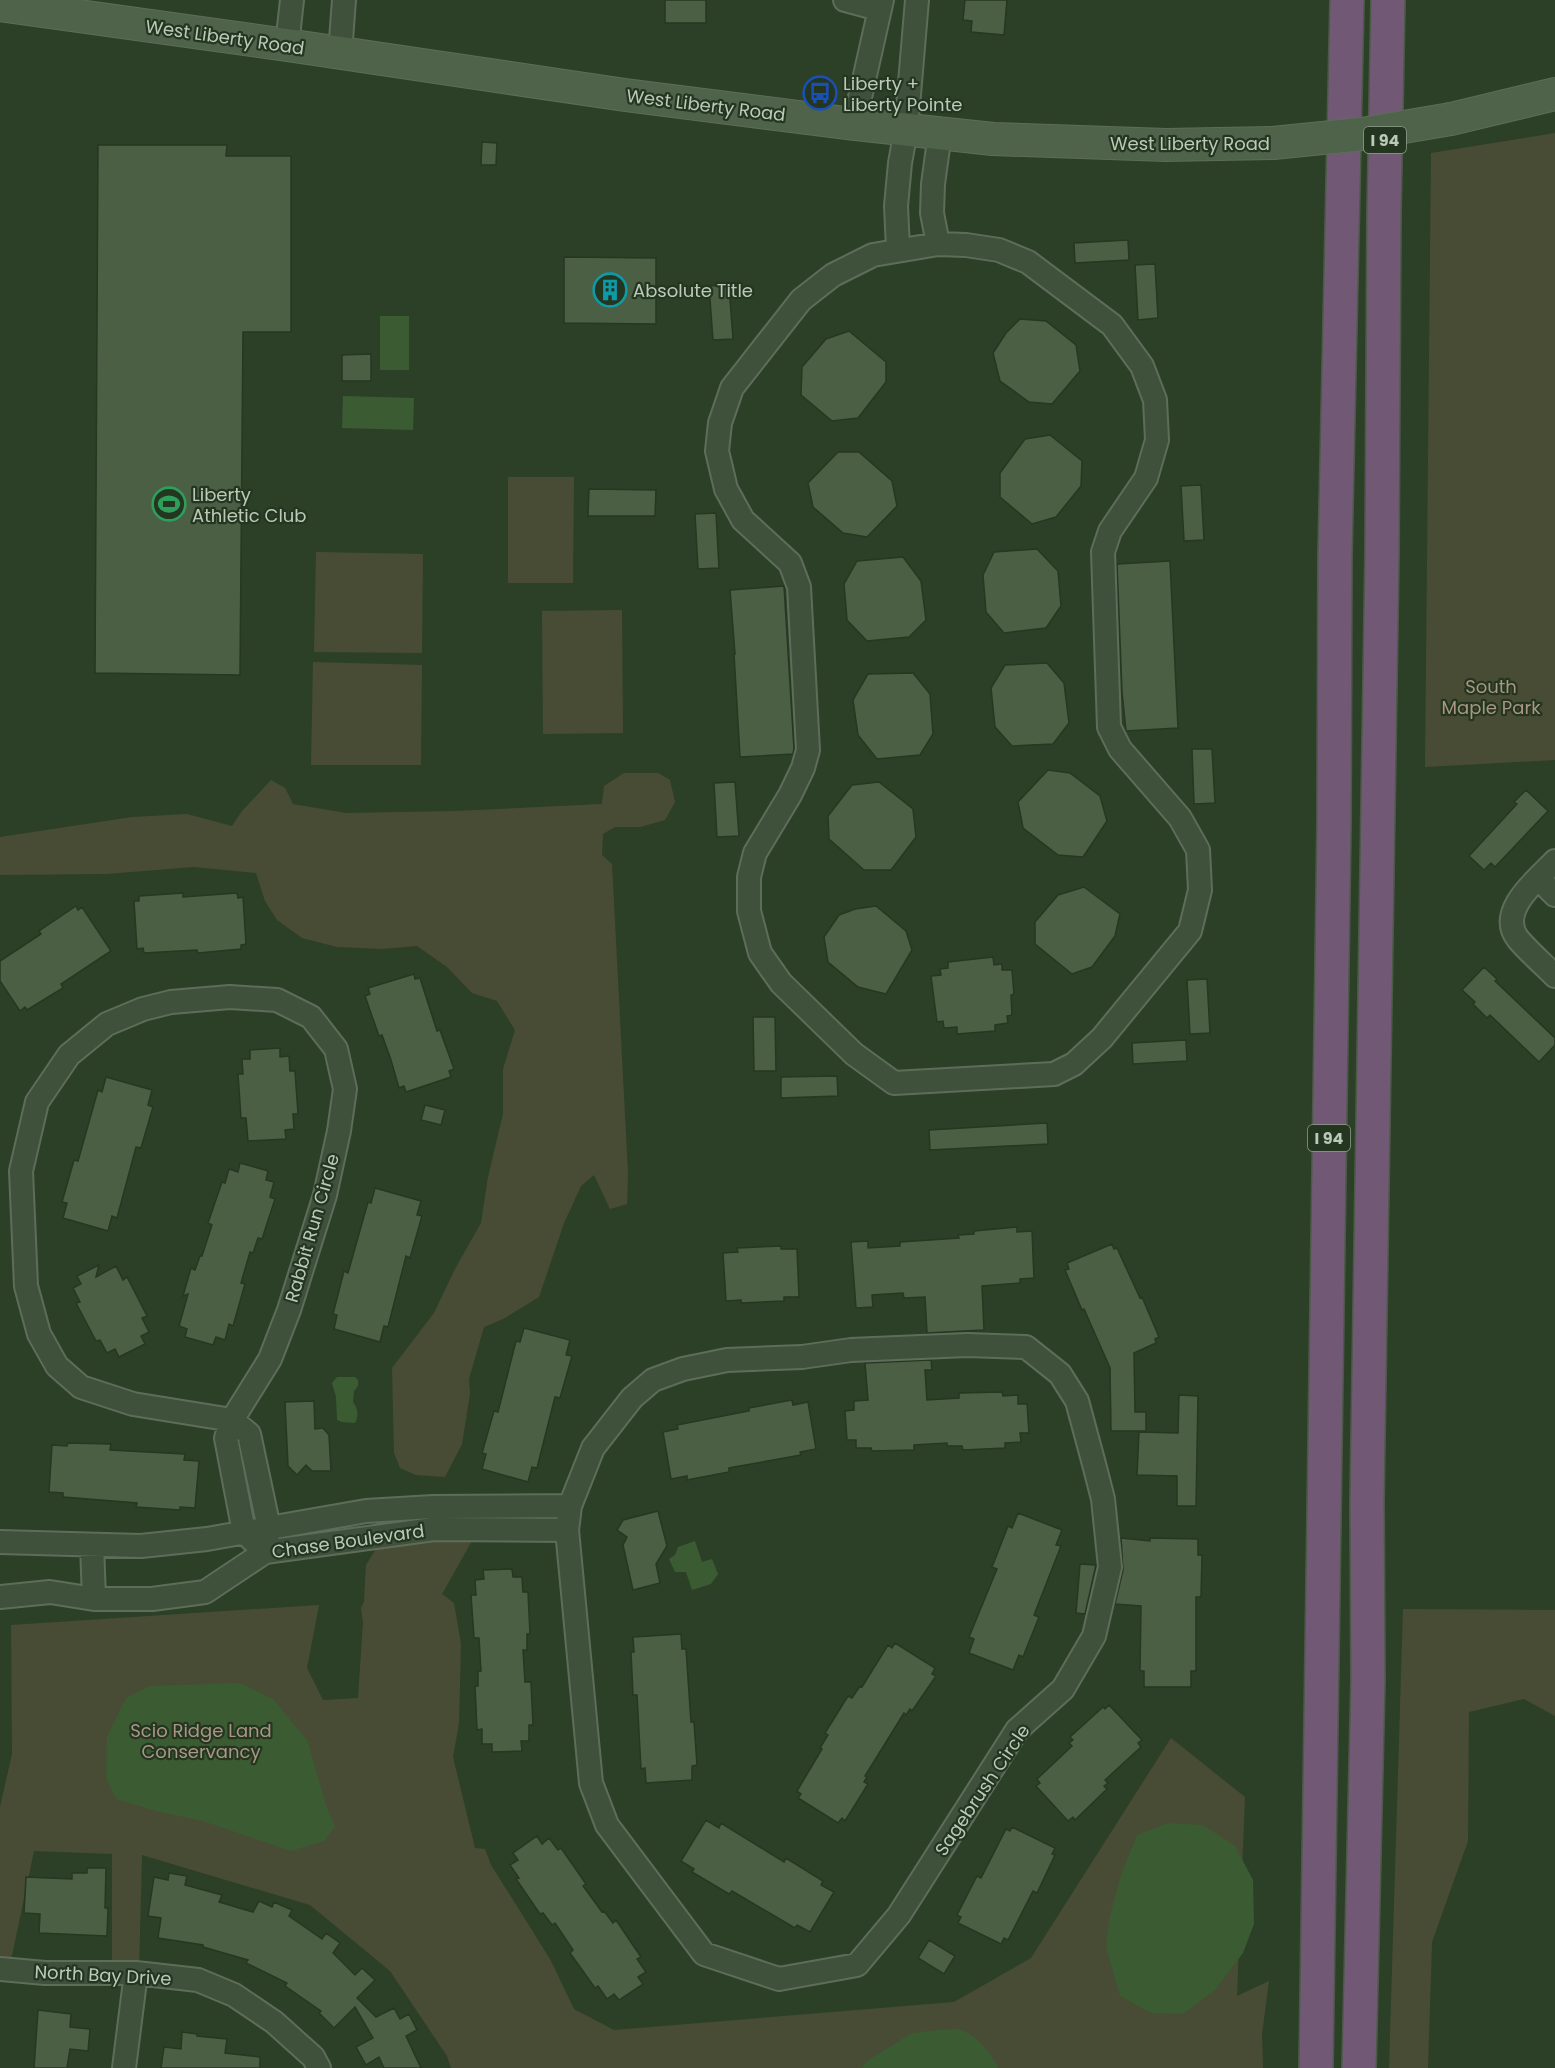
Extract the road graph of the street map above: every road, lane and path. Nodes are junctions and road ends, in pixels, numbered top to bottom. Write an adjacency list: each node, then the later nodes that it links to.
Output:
1 (292, 0): 9 (street)
2 (344, 0): 10 (street)
3 (845, 0): 8 (street)
4 (917, 0): 13 (street)
5 (1347, 0): 37 (highway, I 94)
6 (1388, 0): 38 (highway, I 94)
7 (0, 5): 9 (main road, West Liberty Road)
8 (880, 5): 12 (street)
9 (287, 45): 10 (main road, West Liberty Road)
10 (340, 53): 12 (main road, West Liberty Road)
11 (1555, 94): 14 (main road, West Liberty Road, bridge)
12 (854, 124): 13 (main road, West Liberty Road)
13 (906, 130): 14 (main road, West Liberty Road); 16 (street)
14 (940, 133): 15 (street)
15 (938, 244): 16 (street); 16 (street)
16 (898, 249)
17 (1555, 861): 18 (street)
18 (1538, 878): 19 (street); 20 (street)
19 (1555, 895)
20 (1555, 976)
21 (232, 1420): 21 (street, Rabbit Run Circle); 24 (street); 27 (street, Rabbit Run Circle)
22 (570, 1506): 23 (street, Chase Boulevard); 26 (street, Sagebrush Circle); 26 (street, Sagebrush Circle)
23 (433, 1507): 24 (street, Chase Boulevard); 25 (street, Chase Boulevard)
24 (268, 1528): 27 (street, Chase Boulevard); 30 (street)
25 (434, 1529): 26 (street, Chase Boulevard); 30 (street, Chase Boulevard)
26 (567, 1530)
27 (244, 1533): 29 (street, Chase Boulevard); 30 (street)
28 (0, 1542): 29 (street, Chase Boulevard)
29 (92, 1545): 32 (street)
30 (265, 1552): 32 (street, Chase Boulevard)
31 (0, 1597): 32 (street, Chase Boulevard)
32 (94, 1599)
33 (0, 1969): 34 (street, North Bay Drive)
34 (136, 1973): 35 (street); 36 (street, North Bay Drive)
35 (124, 2068)
36 (320, 2068)
37 (1316, 2068)
38 (1359, 2068)

